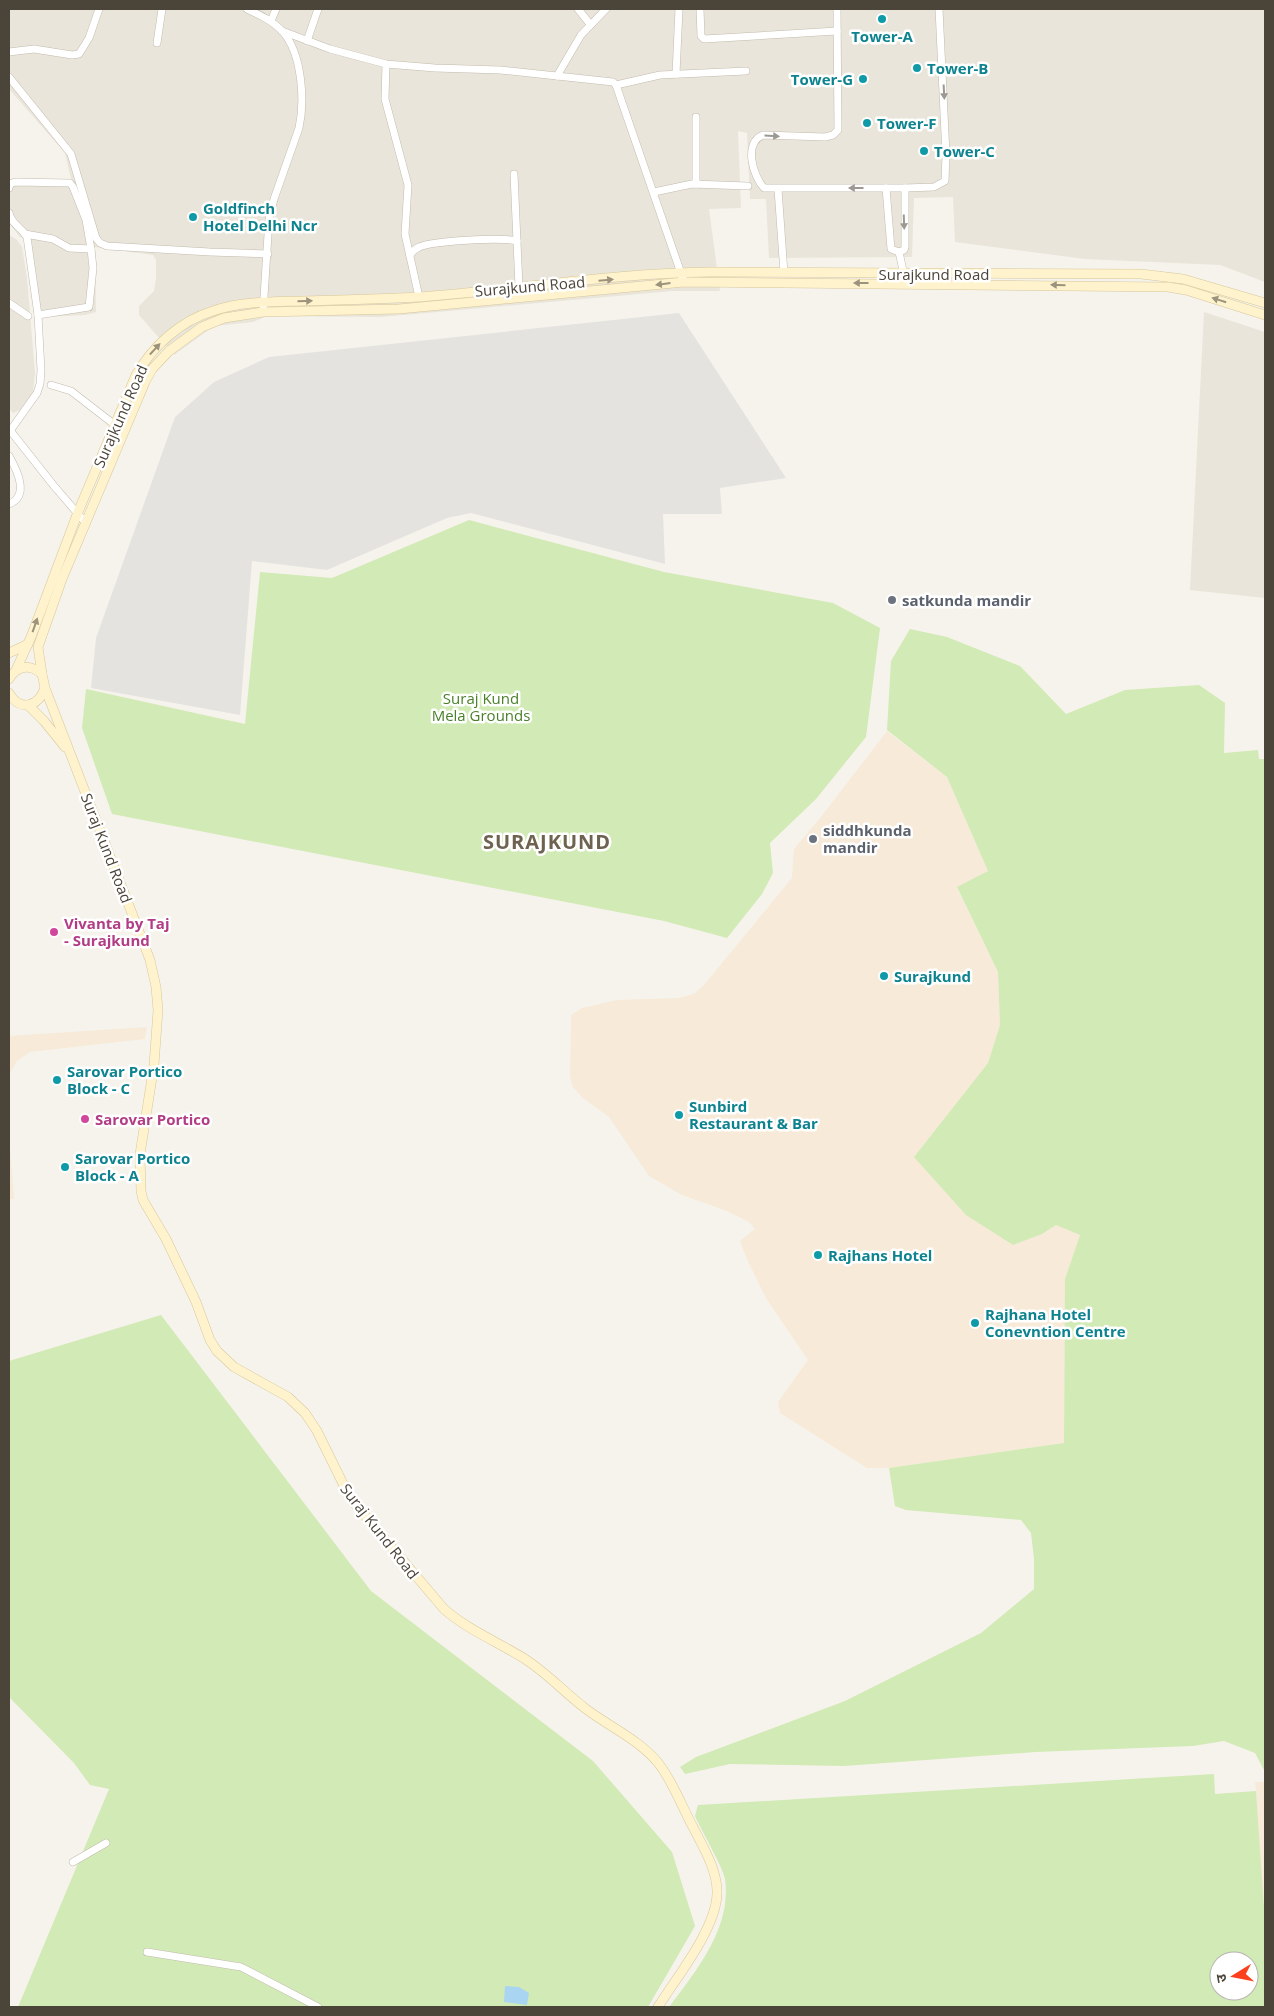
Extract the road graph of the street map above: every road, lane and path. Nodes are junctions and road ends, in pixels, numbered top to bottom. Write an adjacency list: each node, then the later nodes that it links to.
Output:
1 (99, 9): 18 (street)
2 (162, 9): 17 (street)
3 (247, 9): 12 (street)
4 (276, 9): 12 (street)
5 (318, 9): 16 (street)
6 (578, 9): 13 (street)
7 (605, 9): 13 (street)
8 (679, 9): 21 (street)
9 (700, 9): 15 (street)
10 (837, 9): 15 (street)
11 (939, 9): 31 (street, one-way to 31)
12 (271, 21): 14 (street)
13 (590, 24): 22 (street)
14 (282, 31): 16 (street); 39 (street)
15 (837, 32): 32 (street, one-way to 15)
16 (307, 42): 19 (street)
17 (157, 43)
18 (9, 52)
19 (386, 64): 22 (street); 40 (street)
20 (746, 71): 21 (street)
21 (676, 74): 24 (street)
22 (557, 76): 24 (street)
23 (9, 77): 39 (street)
24 (616, 85): 33 (street)
25 (696, 117): 27 (street)
26 (514, 174): 36 (street)
27 (696, 184): 28 (street); 33 (street)
28 (748, 186)
29 (9, 188): 37 (street)
30 (886, 188): 31 (street); 32 (street, one-way to 32); 38 (street)
31 (905, 188): 38 (street, one-way to 38)
32 (778, 189): 43 (street)
33 (654, 192): 44 (street)
34 (9, 213): 35 (street)
35 (25, 234): 37 (street); 52 (street)
36 (517, 241): 40 (street); 47 (street)
37 (91, 249): 52 (street)
38 (899, 252): 41 (street)
39 (268, 254): 51 (street)
40 (410, 255): 48 (street)
41 (904, 272): 43 (main road, Surajkund Road); 46 (street); 50 (main road, Surajkund Road)
42 (766, 273): 43 (main road, Surajkund Road); 44 (main road, Surajkund Road); 45 (main road)
43 (784, 273)
44 (683, 277): 45 (main road, Surajkund Road); 47 (main road, Surajkund Road, one-way to 44); 51 (main road, Surajkund Road, one-way to 51)
45 (766, 283): 46 (main road, Surajkund Road, one-way to 45)
46 (906, 284): 53 (main road, Surajkund Road, one-way to 46)
47 (519, 287): 48 (main road, Surajkund Road)
48 (419, 297): 51 (main road, Surajkund Road, one-way to 48)
49 (9, 303): 54 (street)
50 (1265, 303)
51 (264, 307): 56 (main road, Surajkund Road, one-way to 51); 61 (main road, Surajkund Road)
52 (38, 315): 57 (street)
53 (1265, 315)
54 (28, 316)
55 (51, 385): 56 (street)
56 (115, 425): 60 (main road, Surajkund Road)
57 (10, 430): 60 (street)
58 (9, 456): 59 (street)
59 (9, 504)
60 (78, 512): 61 (street); 62 (main road, Surajkund Road, one-way to 60)
61 (85, 522): 65 (main road, Surajkund Road)
62 (28, 644): 63 (main road); 64 (main road, Surajkund Road)
63 (9, 653)
64 (11, 674): 65 (main road)
65 (42, 674): 66 (main road, Surajkund Road)
66 (45, 688): 69 (main road); 70 (main road, Suraj Kund Road)
67 (9, 693): 69 (main road)
68 (9, 703): 69 (main road)
69 (24, 705): 70 (main road)
70 (72, 755): 75 (main road, Suraj Kund Road)
71 (106, 1843): 72 (street)
72 (74, 1862)
73 (147, 1952): 74 (street)
74 (318, 2007)
75 (658, 2007)

